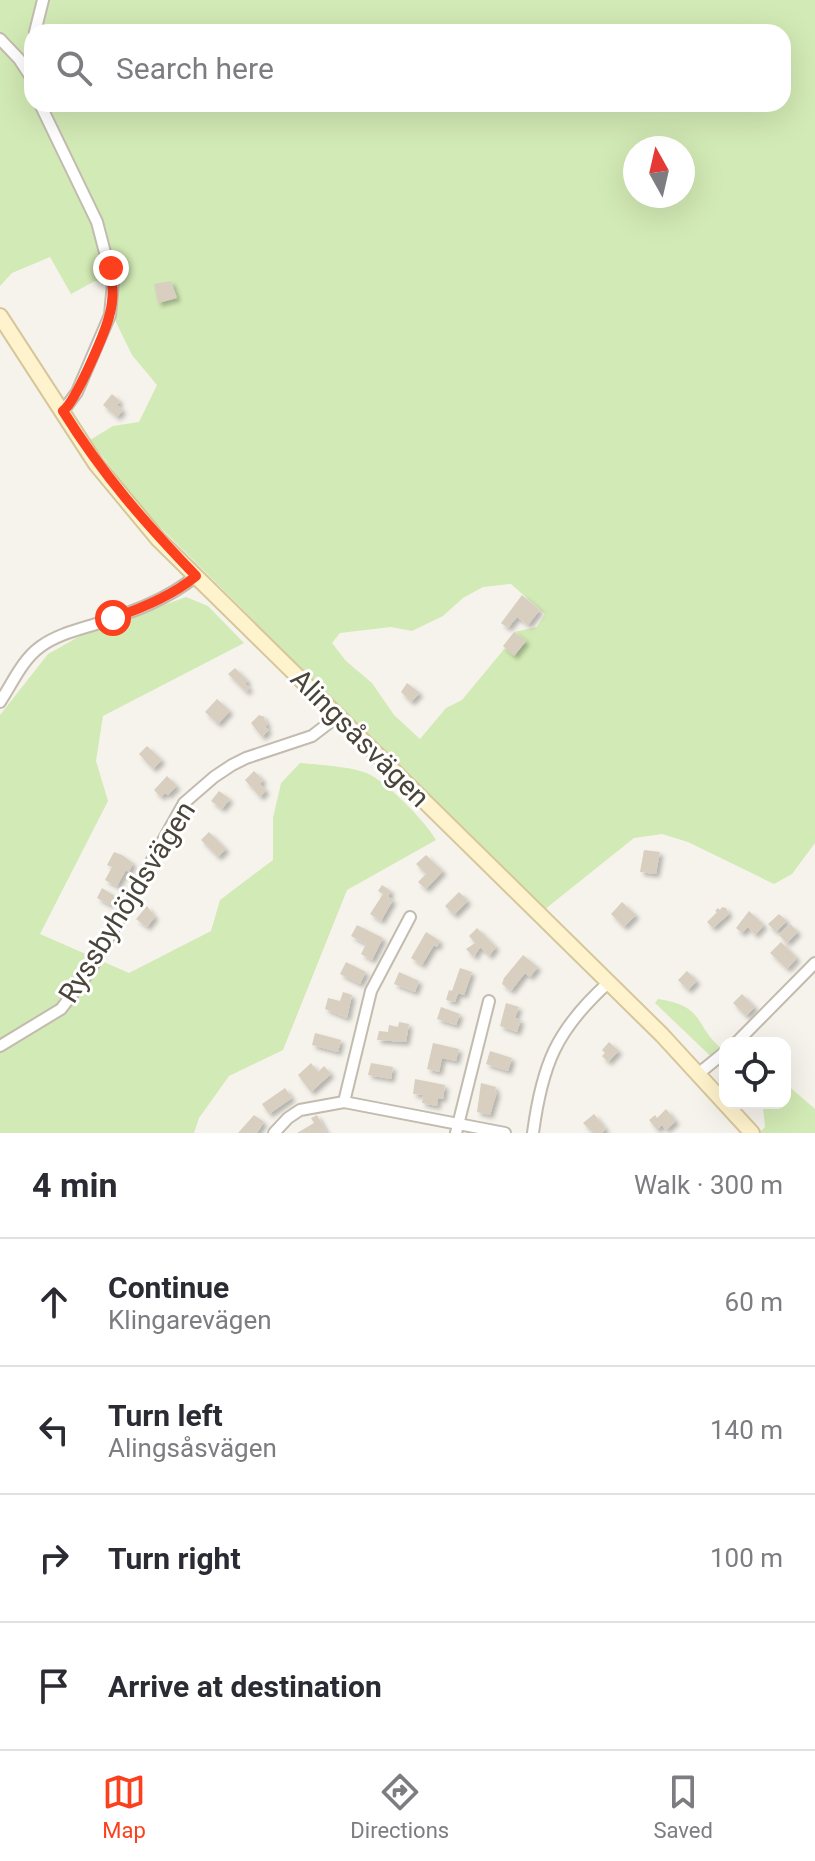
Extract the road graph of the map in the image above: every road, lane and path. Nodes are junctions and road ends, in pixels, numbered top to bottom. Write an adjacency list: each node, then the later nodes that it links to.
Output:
1 (43, 0): 2 (street)
2 (37, 24)
3 (0, 39): 4 (street)
4 (24, 67)
5 (44, 112): 7 (street)
6 (0, 316): 7 (main road, Alingsåsvägen)
7 (63, 411): 8 (main road, Alingsåsvägen)
8 (196, 576): 9 (street); 10 (main road, Alingsåsvägen)
9 (0, 702)
10 (338, 716): 13 (main road, Alingsåsvägen); 16 (street, Ryssbyhöjdsvägen)
11 (410, 917): 19 (street)
12 (815, 963): 15 (street)
13 (608, 983): 18 (main road, Alingsåsvägen); 23 (street)
14 (489, 1001): 20 (street)
15 (742, 1037)
16 (0, 1046)
17 (719, 1057): 18 (street)
18 (698, 1074): 24 (main road, Alingsåsvägen)
19 (344, 1102): 20 (street); 21 (street)
20 (457, 1129): 22 (street)
21 (274, 1133)
22 (505, 1133)
23 (533, 1133)
24 (752, 1133)

